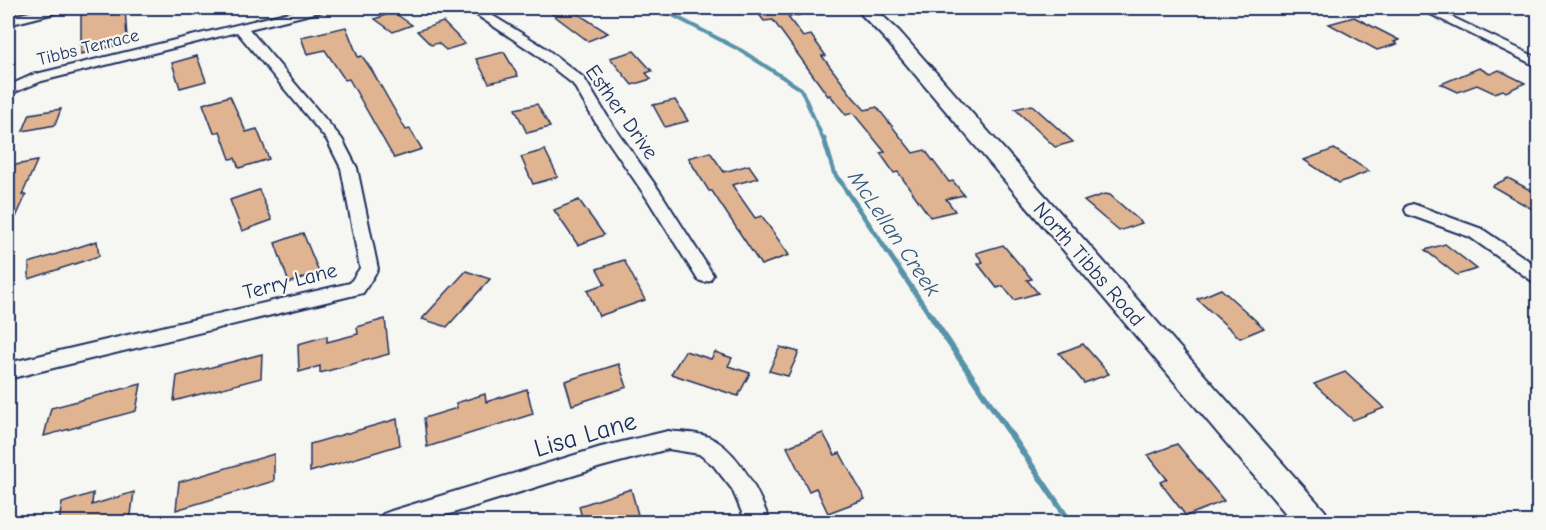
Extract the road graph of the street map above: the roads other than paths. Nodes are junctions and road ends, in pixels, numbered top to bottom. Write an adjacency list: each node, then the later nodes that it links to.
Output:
1 (59, 8): 6 (street)
2 (319, 8): 7 (street, Tibbs Terrace)
3 (472, 8): 11 (street, Esther Drive)
4 (864, 8): 16 (street, North Tibbs Road)
5 (1424, 8): 8 (street)
6 (8, 21)
7 (240, 27): 9 (street, Tibbs Terrace); 13 (street, Terry Lane)
8 (1539, 63)
9 (8, 91)
10 (1413, 210): 12 (street)
11 (704, 275)
12 (1539, 276)
13 (8, 371)
14 (391, 522): 15 (street, Lisa Lane)
15 (758, 522)
16 (1313, 522)

